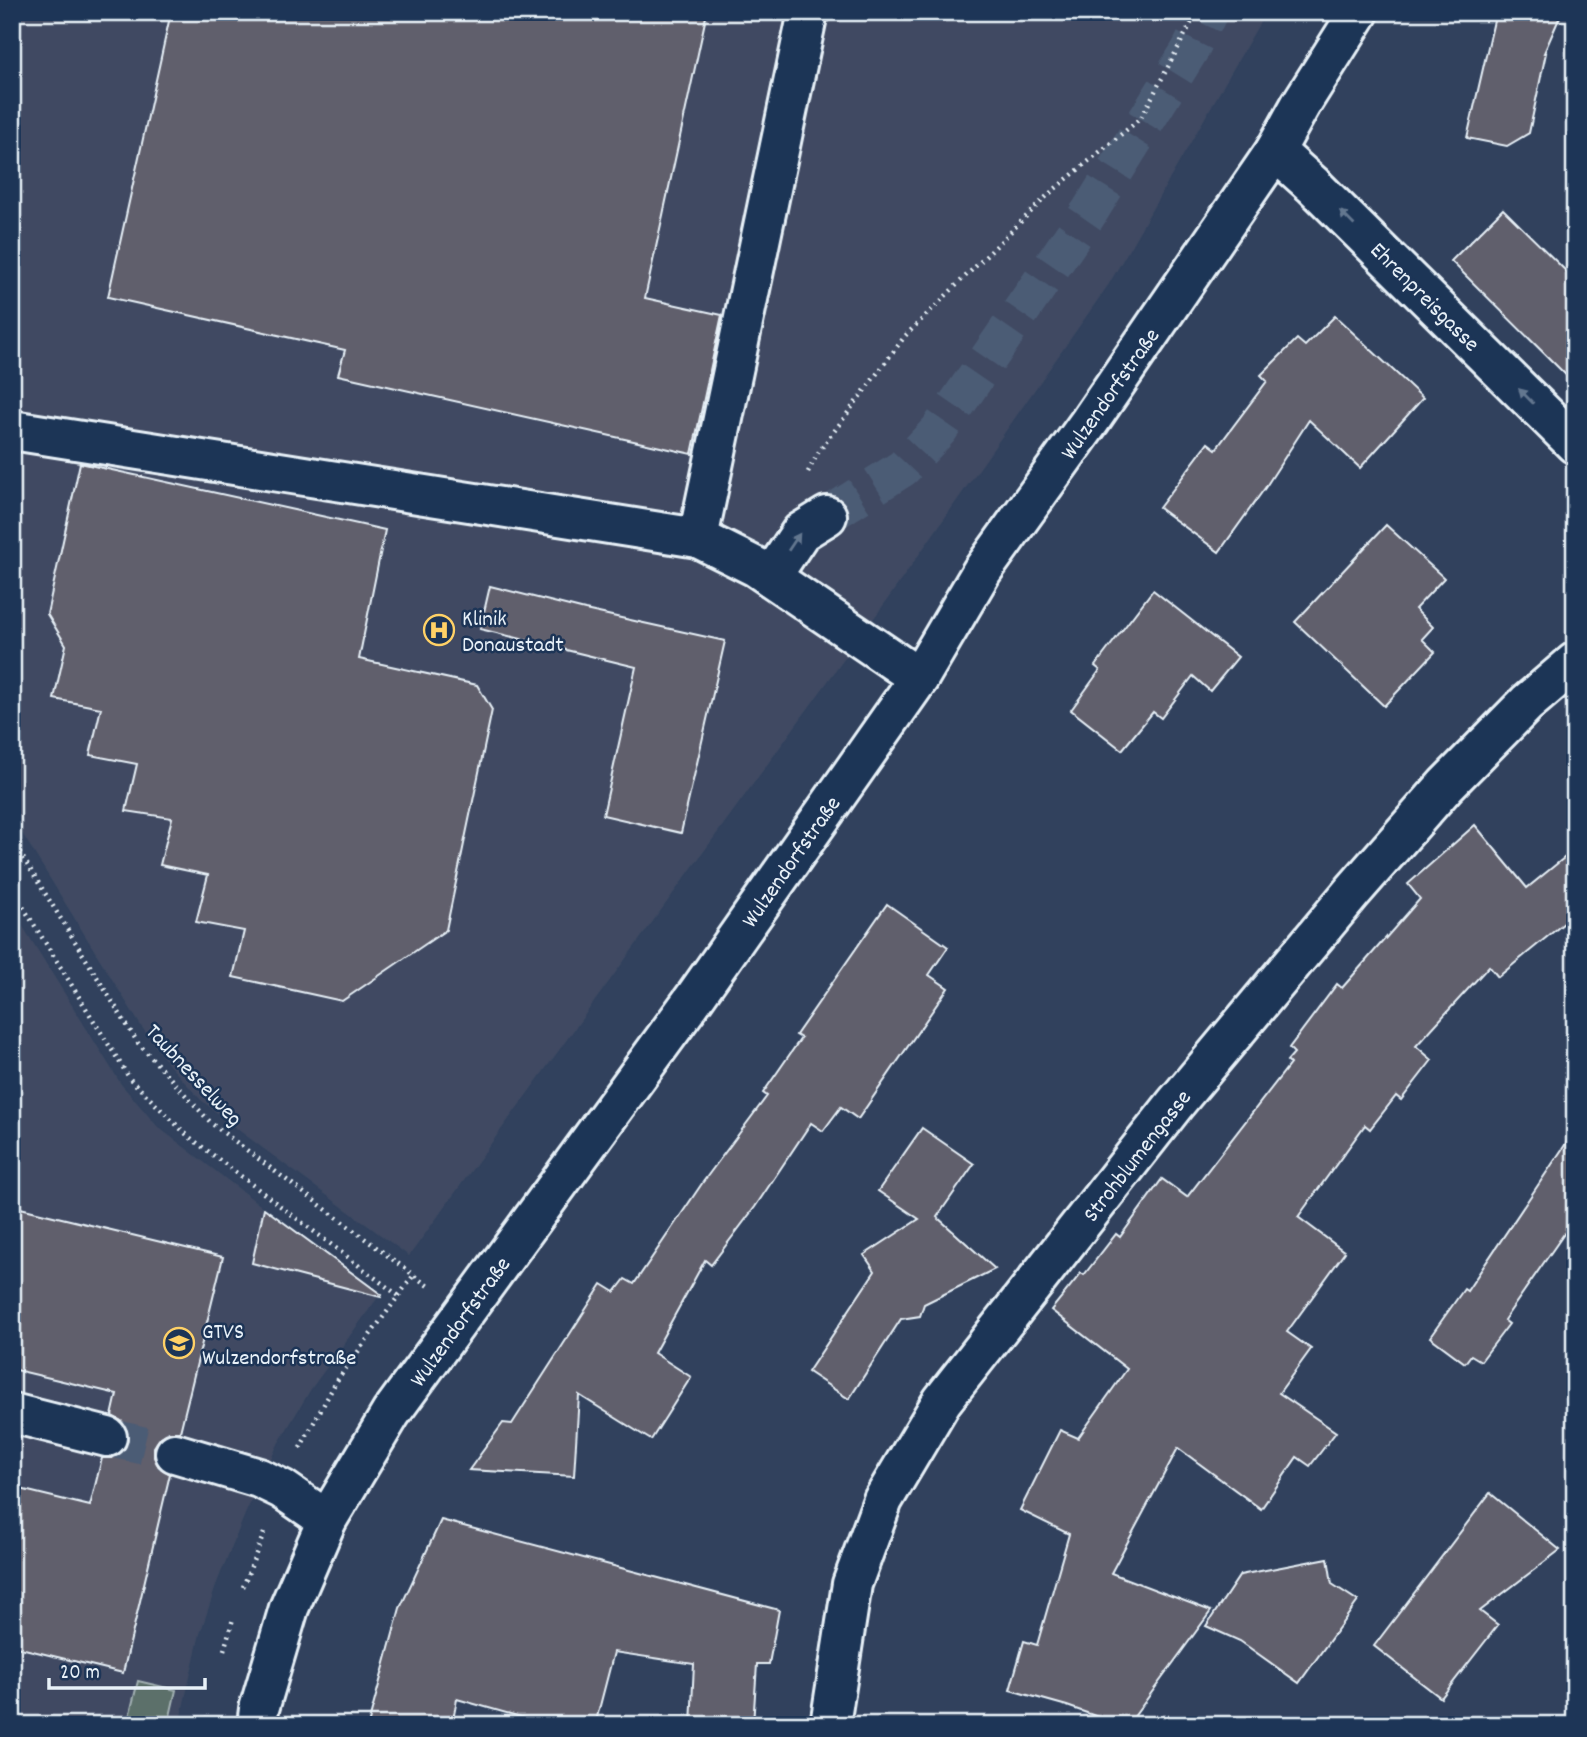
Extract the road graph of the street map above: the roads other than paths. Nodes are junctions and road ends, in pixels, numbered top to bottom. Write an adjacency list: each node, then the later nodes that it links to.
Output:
1 (808, 12): 7 (street)
2 (1359, 12): 3 (street, Wulzendorfstraße)
3 (1275, 151): 5 (street, Ehrenpreisgasse, one-way to 3); 10 (street, Wulzendorfstraße)
4 (12, 430): 7 (street)
5 (1575, 444)
6 (827, 516): 8 (street, one-way to 6)
7 (698, 538): 8 (street)
8 (771, 577): 10 (street)
9 (1575, 662): 16 (street, Strohblumengasse)
10 (919, 678): 14 (street, Wulzendorfstraße)
11 (12, 1413): 12 (street)
12 (107, 1437)
13 (176, 1453): 14 (street)
14 (327, 1520): 15 (street, Wulzendorfstraße)
15 (257, 1725)
16 (830, 1725)

